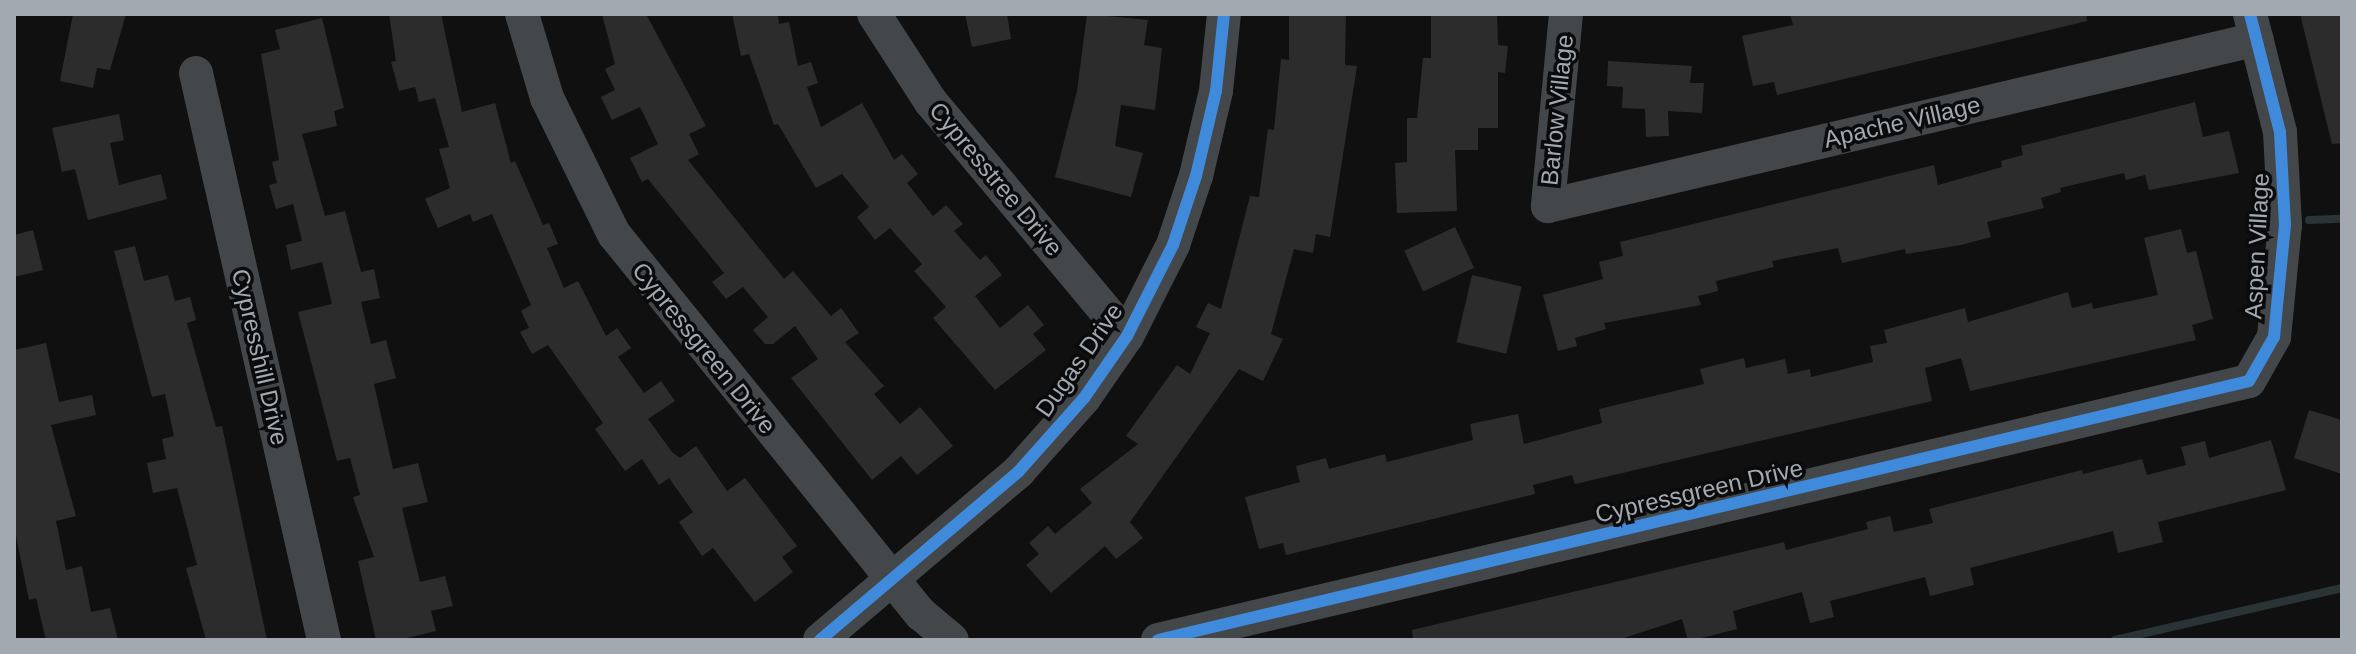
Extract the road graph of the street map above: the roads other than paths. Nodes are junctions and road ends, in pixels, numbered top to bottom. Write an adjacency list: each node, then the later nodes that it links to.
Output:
1 (522, 14): 10 (street, Cypressgreen Drive)
2 (874, 14): 8 (street, Cypresstree Drive)
3 (1224, 14): 8 (street, Dugas Drive)
4 (1566, 14): 7 (street, Barlow Village)
5 (2253, 27): 7 (street, Apache Village); 9 (street, Aspen Village)
6 (196, 73): 11 (street, Cypresshill Drive)
7 (1548, 206)
8 (1127, 336): 10 (street, Dugas Drive)
9 (2249, 381): 14 (street, Cypressgreen Drive)
10 (890, 577): 12 (street, Dugas Drive); 13 (street, Cypressgreen Drive)
11 (324, 640)
12 (820, 640)
13 (952, 640)
14 (1158, 640)

